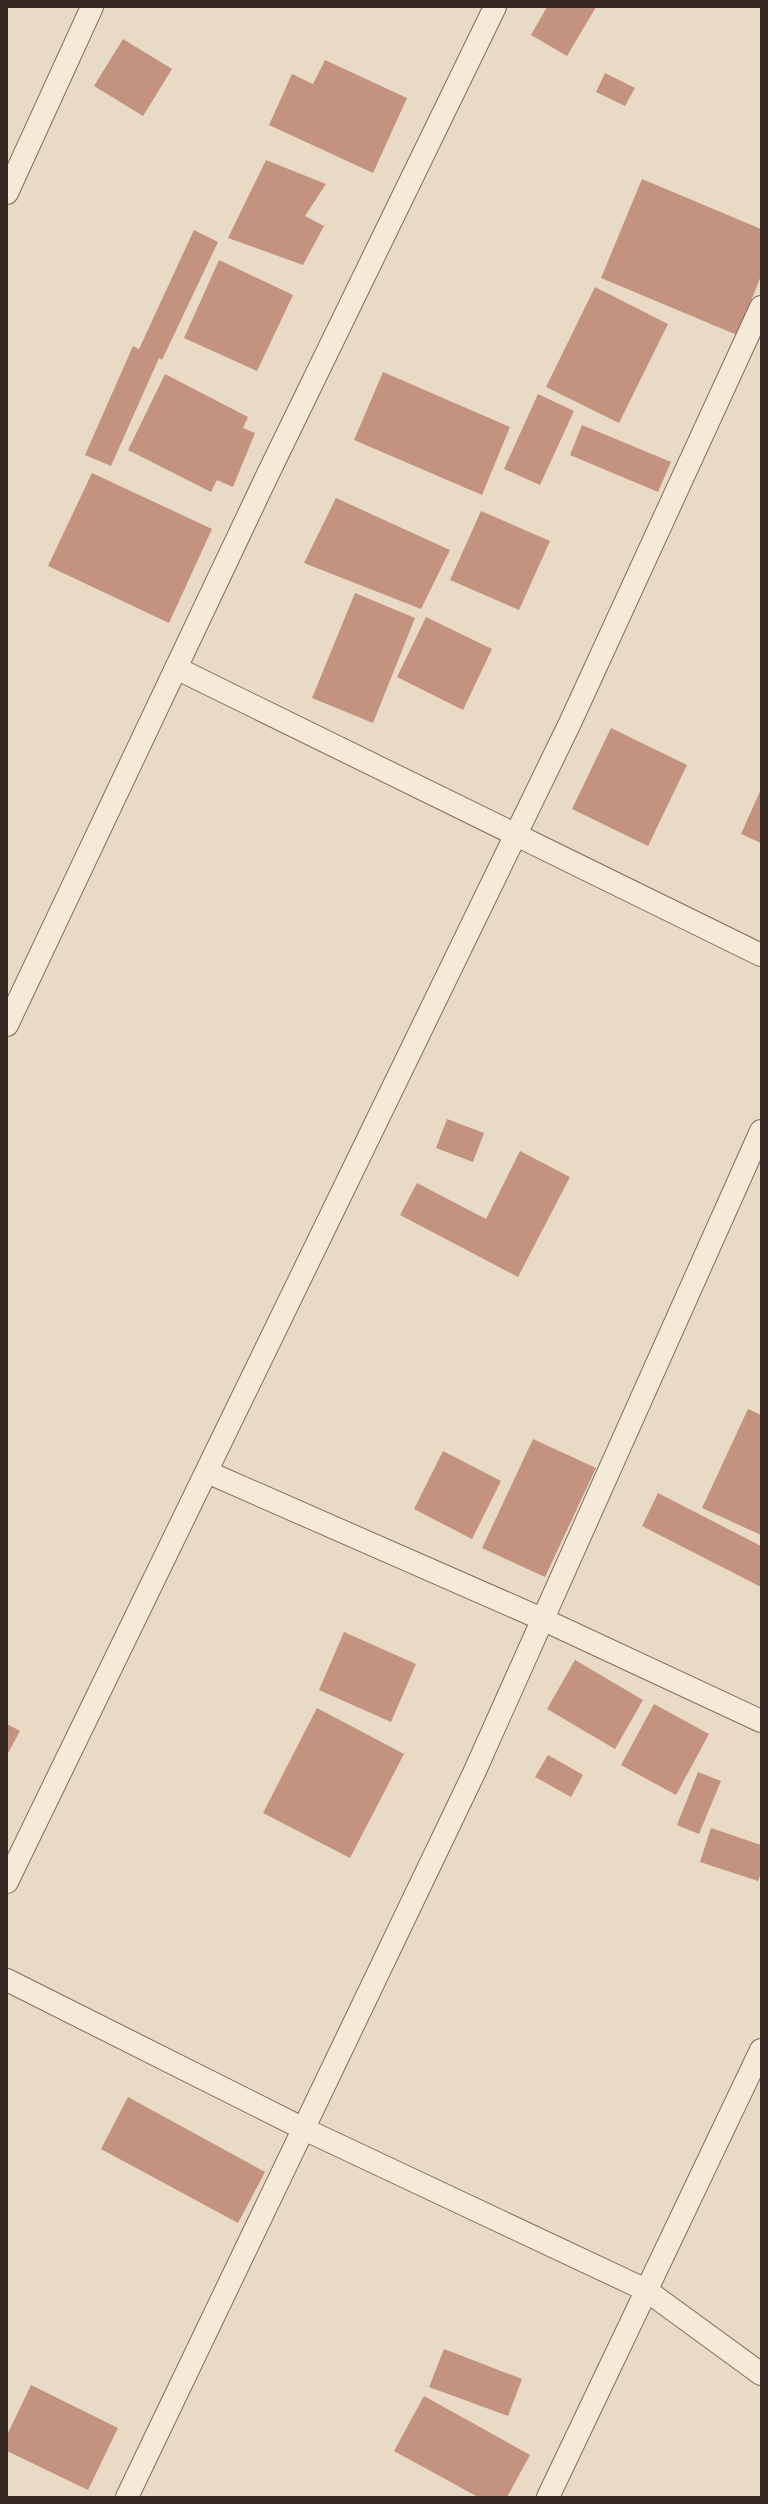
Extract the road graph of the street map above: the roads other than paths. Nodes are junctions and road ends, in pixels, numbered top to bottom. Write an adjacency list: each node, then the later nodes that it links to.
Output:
1 (92, 7): 3 (street)
2 (495, 7): 5 (street)
3 (7, 193)
4 (761, 307): 6 (street)
5 (176, 668): 6 (street); 8 (street)
6 (516, 835): 7 (street); 10 (street)
7 (761, 955)
8 (7, 1025)
9 (761, 1131): 11 (street)
10 (207, 1472): 11 (street); 13 (street)
11 (542, 1619): 12 (street); 16 (street)
12 (761, 1721)
13 (7, 1882)
14 (7, 1980): 16 (street)
15 (761, 2050): 17 (street)
16 (304, 2129): 17 (street); 19 (street)
17 (646, 2290): 18 (street); 20 (street)
18 (761, 2374)
19 (127, 2497)
20 (548, 2497)

